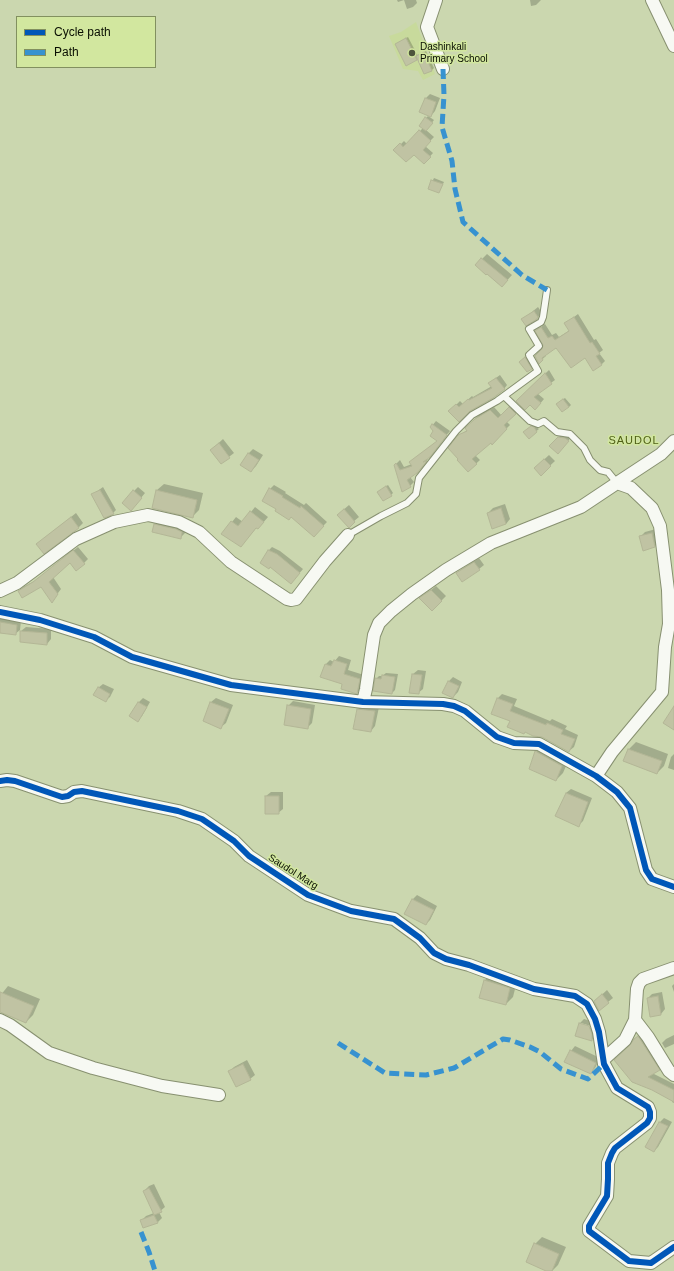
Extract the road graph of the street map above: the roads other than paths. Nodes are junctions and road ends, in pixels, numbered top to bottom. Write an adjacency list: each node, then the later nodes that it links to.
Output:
1 (436, 0): 4 (street)
2 (652, 0): 3 (street)
3 (674, 46)
4 (443, 69)
5 (548, 290): 6 (lane)
6 (504, 396): 8 (lane); 9 (lane)
7 (674, 441): 8 (street)
8 (617, 483): 12 (street); 13 (street)
9 (348, 535): 10 (street)
10 (0, 590)
11 (0, 612): 12 (street)
12 (363, 702): 13 (street)
13 (596, 776): 15 (street)
14 (0, 781): 19 (street, Saudol Marg)
15 (674, 887)
16 (674, 968): 18 (street)
17 (0, 1020): 21 (street)
18 (635, 1020): 19 (street); 20 (street)
19 (604, 1059): 22 (street, Saudol Marg)
20 (674, 1075)
21 (219, 1095)
22 (674, 1247)

